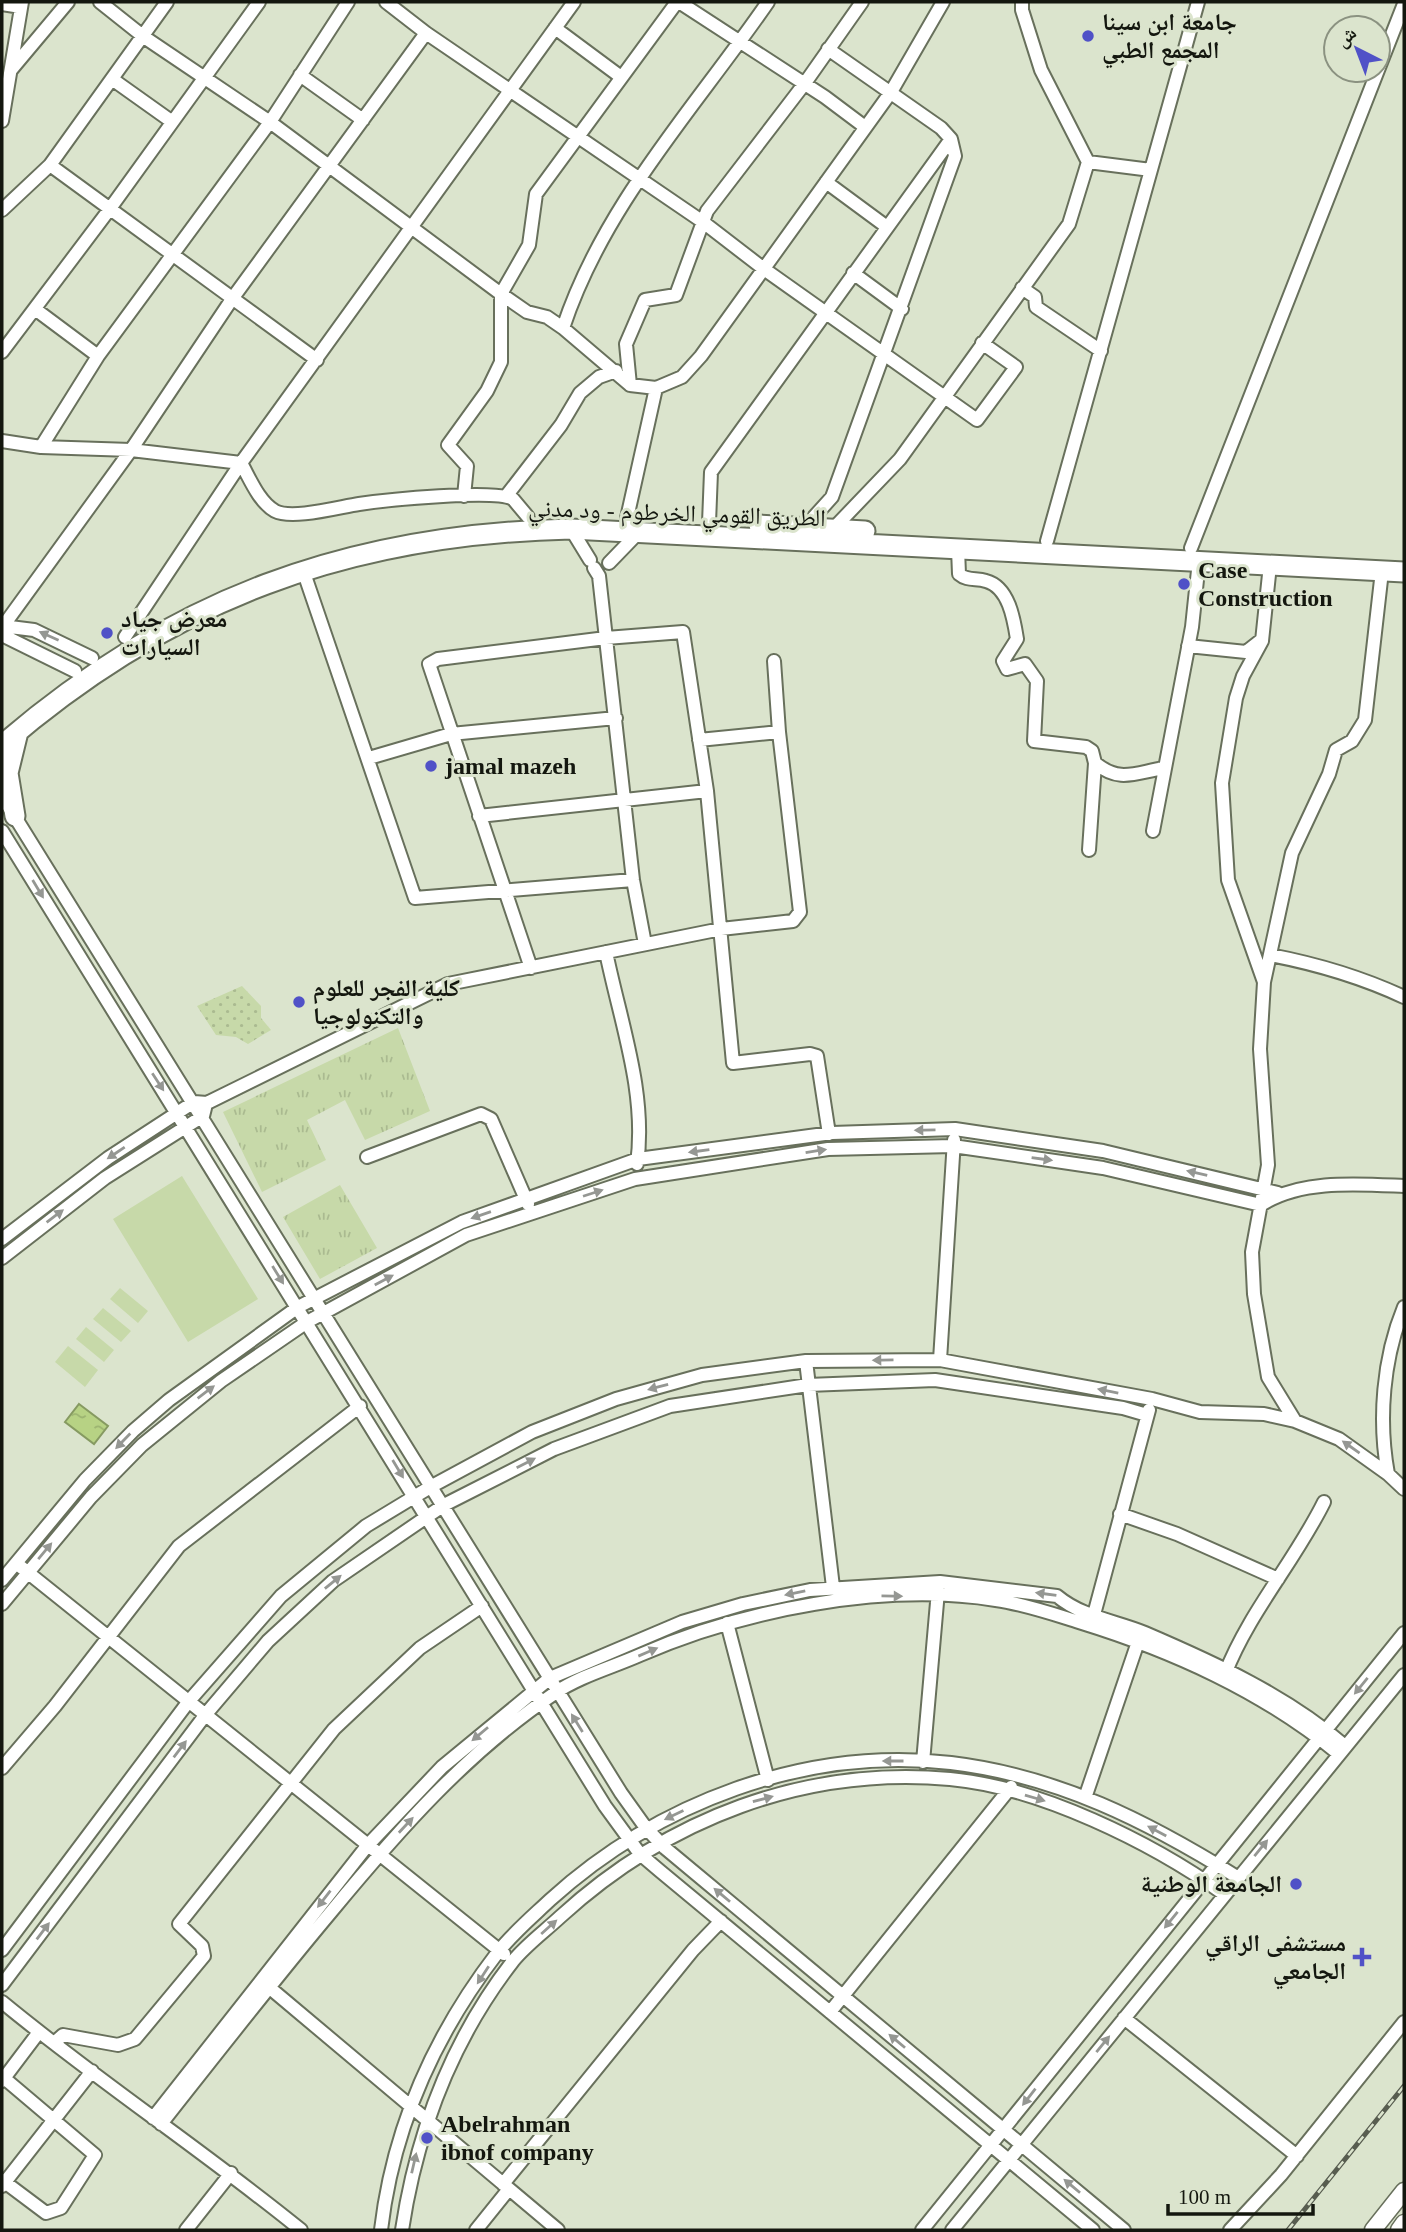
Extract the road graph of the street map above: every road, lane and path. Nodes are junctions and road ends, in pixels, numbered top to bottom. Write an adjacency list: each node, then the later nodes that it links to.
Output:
1 (68, 2): 24 (street)
2 (100, 2): 21 (street)
3 (167, 2): 21 (street)
4 (259, 2): 26 (street)
5 (348, 2): 25 (street)
6 (386, 2): 17 (street)
7 (574, 2): 18 (street)
8 (678, 2): 22 (street); 27 (street)
9 (768, 2): 22 (street)
10 (862, 2): 23 (street)
11 (943, 2): 33 (street)
12 (1022, 2): 41 (street)
13 (1198, 2): 44 (street)
14 (2, 4): 15 (street)
15 (21, 4): 24 (street)
16 (1404, 4): 20 (street)
17 (402, 7): 19 (street)
18 (555, 28): 27 (street); 32 (street)
19 (426, 33): 32 (street); 34 (street)
20 (1392, 34)
21 (144, 37): 26 (street); 28 (street)
22 (741, 41): 30 (street); 45 (street)
23 (828, 49): 30 (street); 33 (street)
24 (11, 70): 29 (street)
25 (300, 75): 34 (street); 37 (street)
26 (204, 77): 36 (street); 37 (street)
27 (621, 78): 39 (street)
28 (112, 79): 36 (street); 42 (street)
29 (5, 83): 35 (street)
30 (805, 83): 38 (street); 49 (street)
31 (1373, 84): 86 (street)
32 (510, 90): 39 (street); 50 (street)
33 (891, 92): 38 (street); 40 (street)
34 (363, 120): 43 (street)
35 (2, 121)
36 (171, 121): 48 (street)
37 (270, 122): 43 (street); 52 (street)
38 (865, 127): 46 (street)
39 (578, 135): 45 (street); 56 (street)
40 (951, 139): 51 (street); 59 (street)
41 (1088, 162): 44 (street); 55 (street)
42 (50, 164): 47 (street); 48 (street)
43 (329, 165): 50 (street); 57 (street)
44 (1150, 170): 63 (street)
45 (639, 178): 49 (street); 61 (street)
46 (826, 181): 51 (street); 53 (street)
47 (2, 210)
48 (109, 210): 52 (street); 58 (street)
49 (703, 222): 53 (street); 69 (street)
50 (413, 227): 56 (street); 67 (street)
51 (887, 227): 54 (street)
52 (171, 256): 57 (street); 66 (street)
53 (764, 269): 60 (street); 70 (street)
54 (853, 274): 59 (street); 60 (street)
55 (1022, 288): 62 (street); 63 (street)
56 (501, 295): 61 (street); 77 (street)
57 (232, 299): 67 (street); 74 (street)
58 (35, 309): 64 (street); 66 (street)
59 (902, 309): 65 (street)
60 (825, 313): 65 (street); 79 (street)
61 (563, 328): 68 (street)
62 (982, 343): 71 (street); 71 (street)
63 (1101, 351): 84 (street)
64 (2, 352)
65 (885, 353): 71 (street); 81 (street)
66 (98, 356): 73 (street)
67 (317, 360): 75 (street)
68 (616, 371): 69 (street); 76 (street)
69 (630, 384): 70 (street)
70 (656, 388): 80 (street)
71 (945, 396): 83 (street)
72 (2, 441): 73 (street)
73 (41, 446): 74 (street)
74 (131, 450): 75 (street); 93 (street)
75 (241, 463): 77 (street); 94 (street)
76 (507, 495): 77 (street); 78 (street)
77 (464, 496)
78 (527, 517): 80 (highway, الطريق القومي الخرطوم - ود مدني); 94 (highway, الطريق القومي الخرطوم - ود مدني)
79 (709, 523): 80 (highway, الطريق القومي الخرطوم - ود مدني); 81 (highway, الطريق القومي الخرطوم - ود مدني)
80 (633, 525): 82 (highway, الطريق القومي الخرطوم - ود مدني); 85 (highway, الطريق القومي الخرطوم - ود مدني); 89 (street)
81 (804, 528): 83 (highway, الطريق القومي الخرطوم - ود مدني)
82 (571, 529): 89 (street); 90 (highway, الطريق القومي الخرطوم - ود مدني)
83 (833, 530): 84 (highway, الطريق القومي الخرطوم - ود مدني)
84 (1047, 541): 86 (highway, الطريق القومي الخرطوم - ود مدني)
85 (958, 549): 86 (highway, الطريق القومي الخرطوم - ود مدني); 108 (street)
86 (1195, 555): 87 (highway, الطريق القومي الخرطوم - ود مدني); 88 (highway, الطريق القومي الخرطوم - ود مدني); 97 (street)
87 (1404, 560)
88 (1270, 565): 91 (highway, الطريق القومي الخرطوم - ود مدني); 95 (street)
89 (599, 567): 96 (street)
90 (303, 570): 102 (highway, الطريق القومي الخرطوم - ود مدني); 107 (street)
91 (1382, 571): 92 (highway, الطريق القومي الخرطوم - ود مدني); 123 (street)
92 (1404, 572)
93 (3, 629): 98 (street, one-way to 93); 100 (street)
94 (125, 637): 98 (highway, الطريق القومي الخرطوم - ود مدني)
95 (1263, 637): 97 (street); 125 (street)
96 (606, 638): 101 (street); 104 (street); 105 (street)
97 (1188, 646): 109 (street)
98 (92, 658): 100 (highway, الطريق القومي الخرطوم - ود مدني)
99 (774, 661): 103 (street)
100 (75, 671): 102 (highway, الطريق القومي الخرطوم - ود مدني)
101 (616, 718): 104 (street); 112 (street)
102 (10, 729): 106 (highway, الطريق القومي الخرطوم - ود مدني); 113 (highway)
103 (779, 732): 105 (street); 120 (street)
104 (451, 734): 107 (street); 114 (street)
105 (699, 740): 110 (street)
106 (2, 745)
107 (369, 758): 119 (street)
108 (1095, 762): 109 (street); 117 (street)
109 (1164, 768): 116 (street)
110 (707, 791): 112 (street); 120 (street)
111 (2, 796): 113 (street)
112 (624, 802): 114 (street); 118 (street)
113 (15, 816): 127 (street)
114 (479, 816): 119 (street)
115 (2, 831): 128 (street, one-way to 128)
116 (1153, 831)
117 (1088, 850)
118 (633, 880): 119 (street); 121 (street)
119 (504, 889): 124 (street)
120 (721, 929): 121 (street); 131 (street)
121 (645, 944): 122 (street)
122 (606, 952): 124 (street); 137 (street)
123 (1270, 955): 125 (street); 126 (street)
124 (531, 968): 127 (street)
125 (1264, 982): 143 (street)
126 (1404, 997)
127 (201, 1107): 128 (street); 129 (street); 139 (street)
128 (178, 1112): 129 (street); 132 (street)
129 (186, 1126): 134 (street); 142 (street)
130 (955, 1129): 131 (street, one-way to 131); 133 (street); 135 (street)
131 (829, 1134): 137 (street, one-way to 137)
132 (137, 1139): 134 (street); 148 (street, one-way to 148)
133 (953, 1146): 138 (street, one-way to 138); 140 (street, one-way to 133); 155 (street)
134 (144, 1151): 149 (street, one-way to 134)
135 (1103, 1151): 138 (street); 143 (street, one-way to 135)
136 (367, 1157): 145 (street)
137 (638, 1159): 140 (street); 145 (street)
138 (1096, 1167): 146 (street)
139 (241, 1178): 142 (street); 150 (street)
140 (635, 1179): 147 (street, one-way to 140)
141 (1404, 1186): 144 (street)
142 (225, 1188): 151 (street, one-way to 151)
143 (1264, 1189): 144 (street); 146 (street)
144 (1278, 1193): 146 (street)
145 (526, 1199): 147 (street); 150 (street, one-way to 150)
146 (1261, 1205): 161 (street)
147 (531, 1213): 153 (street, one-way to 147)
148 (2, 1239)
149 (2, 1258)
150 (314, 1297): 151 (street); 153 (street)
151 (298, 1307): 154 (street); 170 (street, one-way to 170)
152 (1404, 1307): 162 (street)
153 (324, 1312): 154 (street); 163 (street)
154 (307, 1322): 159 (street); 171 (street, one-way to 154)
155 (940, 1360): 156 (street, one-way to 156); 158 (street, one-way to 155)
156 (807, 1361): 157 (street); 163 (street, one-way to 163)
157 (808, 1385): 160 (street); 167 (street, one-way to 157); 175 (street)
158 (1152, 1399): 160 (street); 161 (street)
159 (360, 1406): 165 (street, one-way to 165); 183 (street)
160 (1147, 1415): 168 (street)
161 (1295, 1421): 162 (street, one-way to 161)
162 (1388, 1474): 164 (street)
163 (432, 1486): 165 (street); 167 (street)
164 (1404, 1489)
165 (414, 1496): 169 (street); 189 (street)
166 (1324, 1502): 172 (street)
167 (444, 1505): 169 (street); 186 (street)
168 (1120, 1514): 172 (street); 179 (street)
169 (426, 1515): 178 (street); 191 (street, one-way to 169)
170 (16, 1563): 171 (street); 173 (street)
171 (27, 1573): 177 (street); 183 (street)
172 (1278, 1579): 184 (street)
173 (2, 1580)
174 (940, 1582): 175 (street); 176 (street); 179 (street, one-way to 174)
175 (833, 1587): 186 (street, one-way to 186)
176 (938, 1597): 179 (street); 180 (street, one-way to 176); 194 (street)
177 (2, 1604)
178 (482, 1606): 187 (street); 198 (street)
179 (1092, 1621): 182 (street)
180 (727, 1623): 188 (street, one-way to 180); 197 (street)
181 (1404, 1633): 192 (street, one-way to 192)
182 (1140, 1636): 184 (street); 200 (street)
183 (109, 1638): 189 (street); 195 (street)
184 (1225, 1673): 192 (street)
185 (1404, 1675): 193 (street)
186 (550, 1678): 187 (street); 188 (street)
187 (533, 1690): 190 (street); 204 (street, one-way to 204)
188 (557, 1691): 190 (street); 201 (street, one-way to 188)
189 (189, 1701): 191 (street); 212 (street)
190 (541, 1703): 202 (street); 205 (street, one-way to 190)
191 (206, 1714): 198 (street); 218 (street, one-way to 191)
192 (1322, 1733): 193 (street); 207 (street)
193 (1342, 1750): 208 (street, one-way to 193)
194 (923, 1762): 196 (street); 197 (street, one-way to 197)
195 (2, 1769)
196 (1019, 1776): 199 (street); 200 (street)
197 (768, 1780): 201 (street, one-way to 201)
198 (291, 1784): 204 (street); 225 (street)
199 (1008, 1791): 203 (street, one-way to 199); 209 (street, one-way to 209); 219 (street)
200 (1086, 1795): 207 (street, one-way to 200)
201 (646, 1829): 202 (street); 203 (street)
202 (628, 1839): 206 (street); 213 (street)
203 (658, 1842): 206 (street); 219 (street, one-way to 203)
204 (367, 1846): 205 (street); 217 (street, one-way to 217)
205 (379, 1854): 213 (street); 217 (street)
206 (640, 1854): 211 (street); 215 (street, one-way to 206)
207 (1216, 1864): 208 (street); 209 (street)
208 (1237, 1877): 210 (street)
209 (1204, 1880): 210 (street); 214 (street, one-way to 214)
210 (1224, 1894): 216 (street)
211 (721, 1921): 221 (street); 239 (street)
212 (2, 1950)
213 (498, 1951): 215 (street); 228 (street, one-way to 228)
214 (1141, 1958): 216 (street); 232 (street, one-way to 232)
215 (514, 1959): 231 (street)
216 (1161, 1972): 222 (street)
217 (265, 1983): 228 (street); 230 (street)
218 (2, 1985)
219 (844, 1996): 221 (street); 232 (street, one-way to 219)
220 (2, 2002): 224 (street)
221 (830, 2011): 234 (street)
222 (1124, 2018): 233 (street, one-way to 222); 235 (street)
223 (1404, 2022): 235 (street)
224 (39, 2032): 225 (street); 227 (street)
225 (54, 2043): 226 (street)
226 (92, 2071): 229 (street); 230 (street)
227 (3, 2080): 229 (street)
228 (410, 2106): 231 (street); 244 (street)
229 (56, 2119): 238 (street); 238 (street)
230 (157, 2121): 237 (street)
231 (426, 2121): 239 (street); 245 (street, one-way to 231)
232 (1003, 2130): 233 (street); 234 (street)
233 (1022, 2145): 236 (street); 251 (street, one-way to 233)
234 (989, 2146): 236 (street); 248 (street)
235 (1297, 2156): 252 (street)
236 (1008, 2161): 249 (street); 250 (street)
237 (231, 2173): 242 (street); 243 (street)
238 (3, 2183)
239 (506, 2187): 246 (street); 247 (street)
240 (1404, 2191): 253 (main road)
241 (1404, 2223): 254 (main road)
242 (186, 2230)
243 (301, 2230)
244 (381, 2230)
245 (402, 2230)
246 (476, 2230)
247 (558, 2230)
248 (922, 2230)
249 (952, 2230)
250 (1093, 2230)
251 (1124, 2230)
252 (1230, 2230)
253 (1373, 2230)
254 (1399, 2230)

